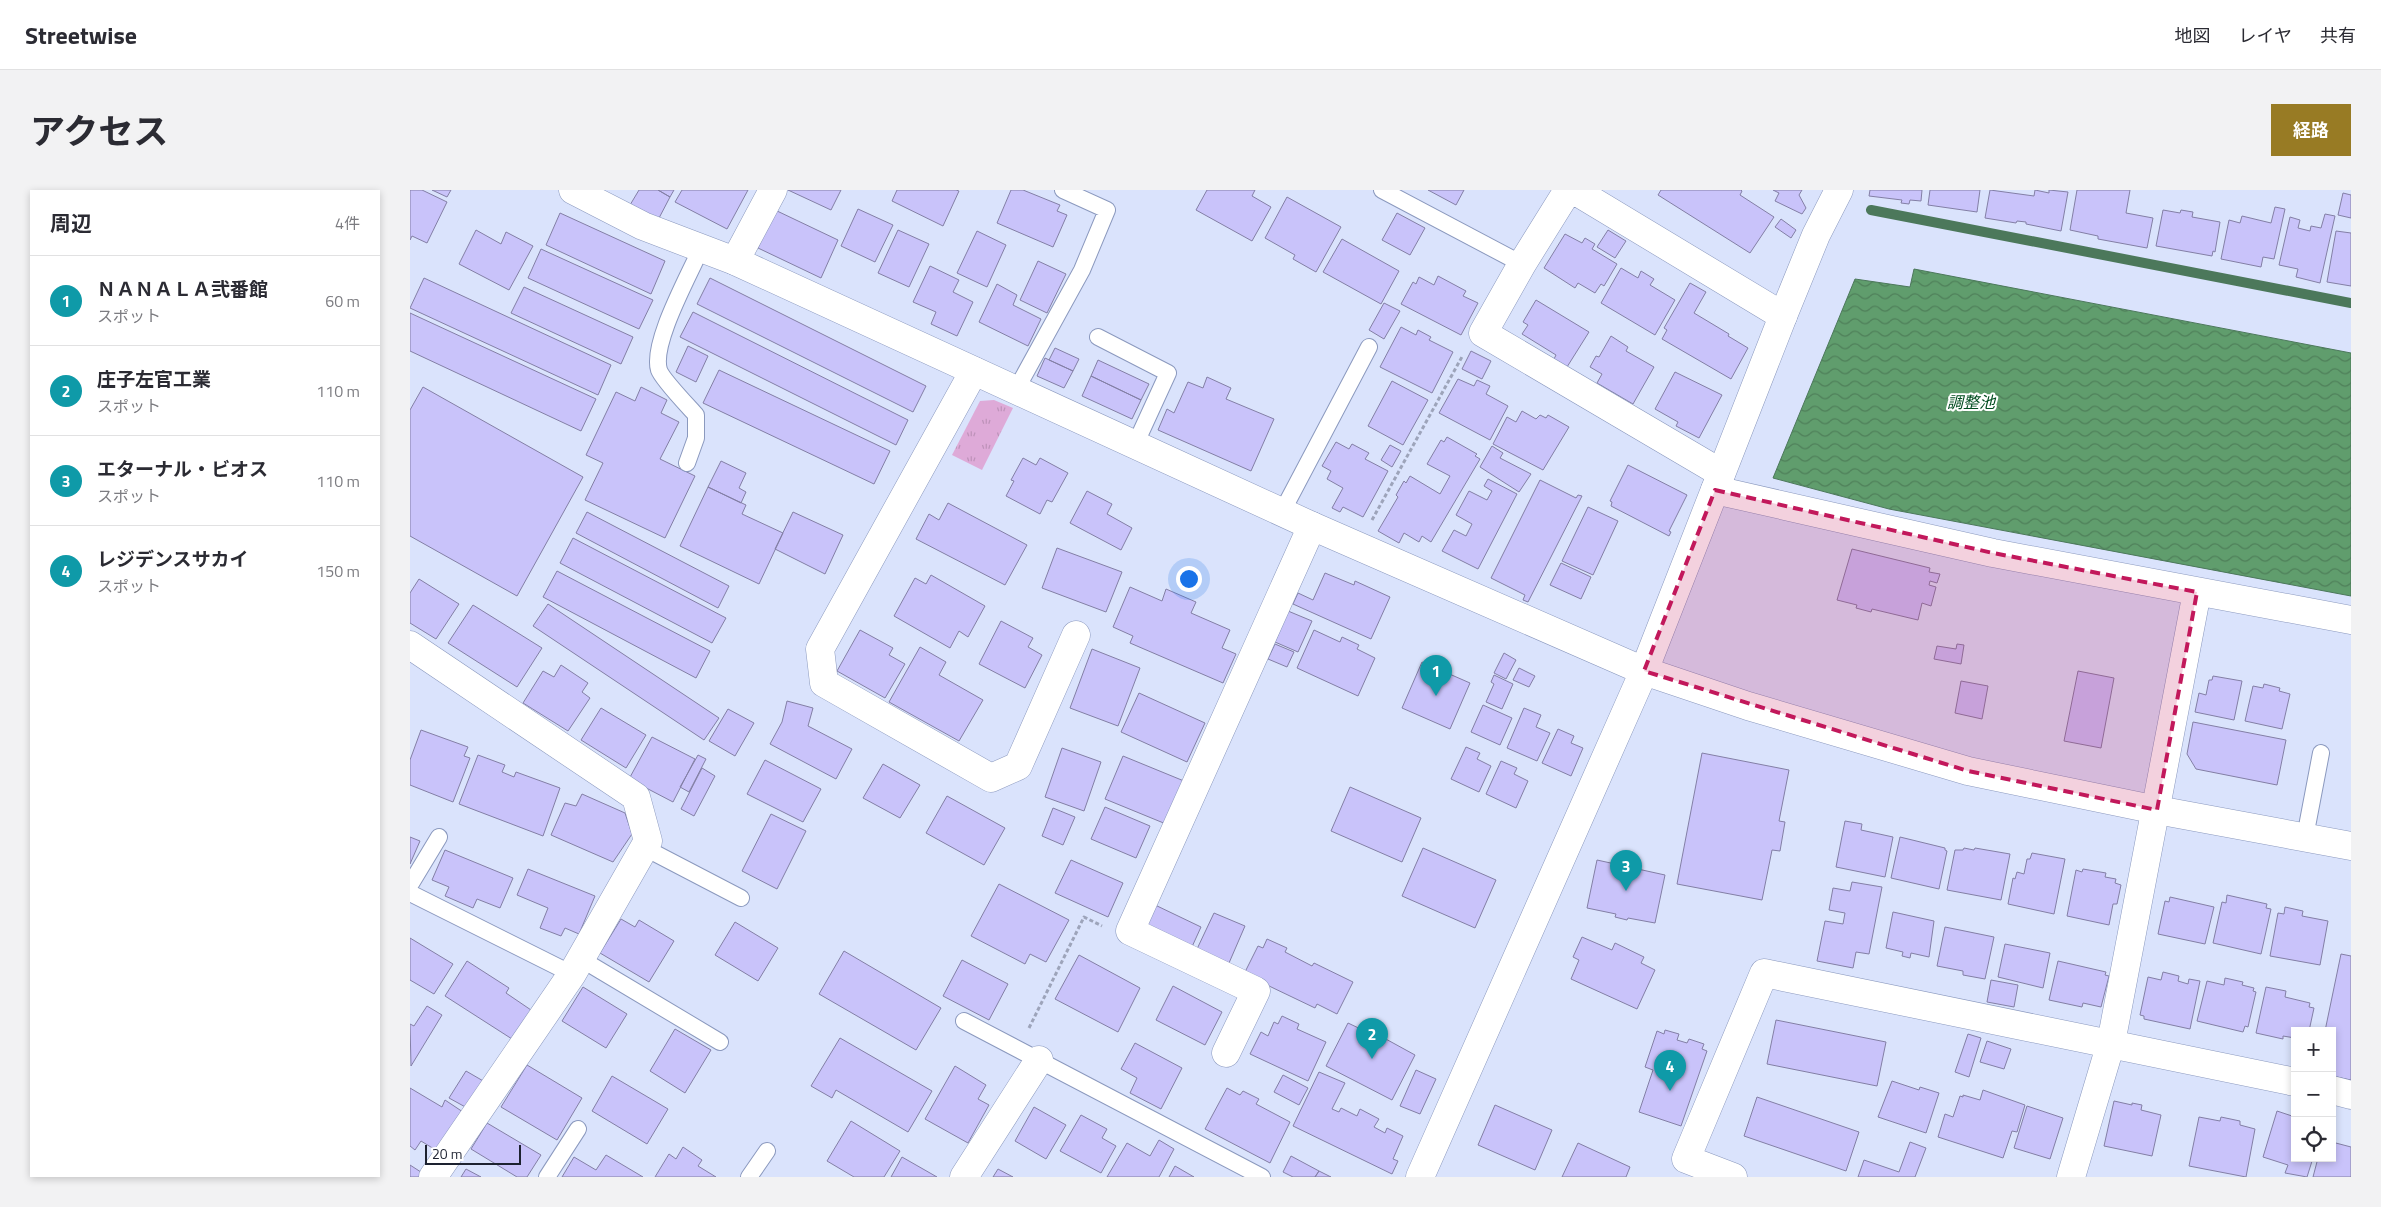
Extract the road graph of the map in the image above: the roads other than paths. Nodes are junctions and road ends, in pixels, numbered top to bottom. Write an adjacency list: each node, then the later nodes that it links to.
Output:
1 (573, 190): 8 (street)
2 (773, 190): 9 (street)
3 (1063, 190): 15 (lane)
4 (1382, 190): 10 (lane)
5 (1568, 190): 10 (street)
6 (1574, 190): 11 (street)
7 (1839, 190): 11 (street)
8 (701, 248): 9 (street); 17 (lane)
9 (734, 261): 14 (street)
10 (1522, 264): 18 (street)
11 (1783, 316): 18 (street)
12 (1098, 337): 16 (lane)
13 (1369, 347): 19 (lane)
14 (974, 371): 15 (street); 23 (street)
15 (1016, 390): 16 (street)
16 (1135, 445): 19 (street)
17 (687, 463)
18 (1718, 481): 21 (street); 25 (street)
19 (1282, 512): 20 (street)
20 (1312, 526): 25 (street); 39 (street)
21 (2197, 592): 22 (street); 27 (street)
22 (2351, 620)
23 (1076, 635)
24 (410, 645): 31 (street)
25 (1644, 671): 27 (street); 51 (street)
26 (2321, 753): 29 (lane)
27 (2157, 810): 29 (street); 38 (street)
28 (439, 837): 32 (lane)
29 (2305, 837): 30 (street)
30 (2351, 846)
31 (644, 848): 34 (lane); 35 (street)
32 (410, 885)
33 (410, 893): 35 (lane)
34 (741, 898)
35 (576, 967): 37 (lane); 46 (street)
36 (964, 1021): 40 (lane)
37 (720, 1042)
38 (2110, 1043): 41 (street); 52 (street); 53 (street)
39 (1226, 1053)
40 (1029, 1054): 49 (street); 50 (lane)
41 (2291, 1081)
42 (2336, 1091): 43 (street)
43 (2351, 1095)
44 (578, 1129): 47 (lane)
45 (767, 1151): 48 (lane)
46 (434, 1177)
47 (547, 1177)
48 (749, 1177)
49 (964, 1177)
50 (1262, 1177)
51 (1420, 1177)
52 (1733, 1177)
53 (2072, 1177)

